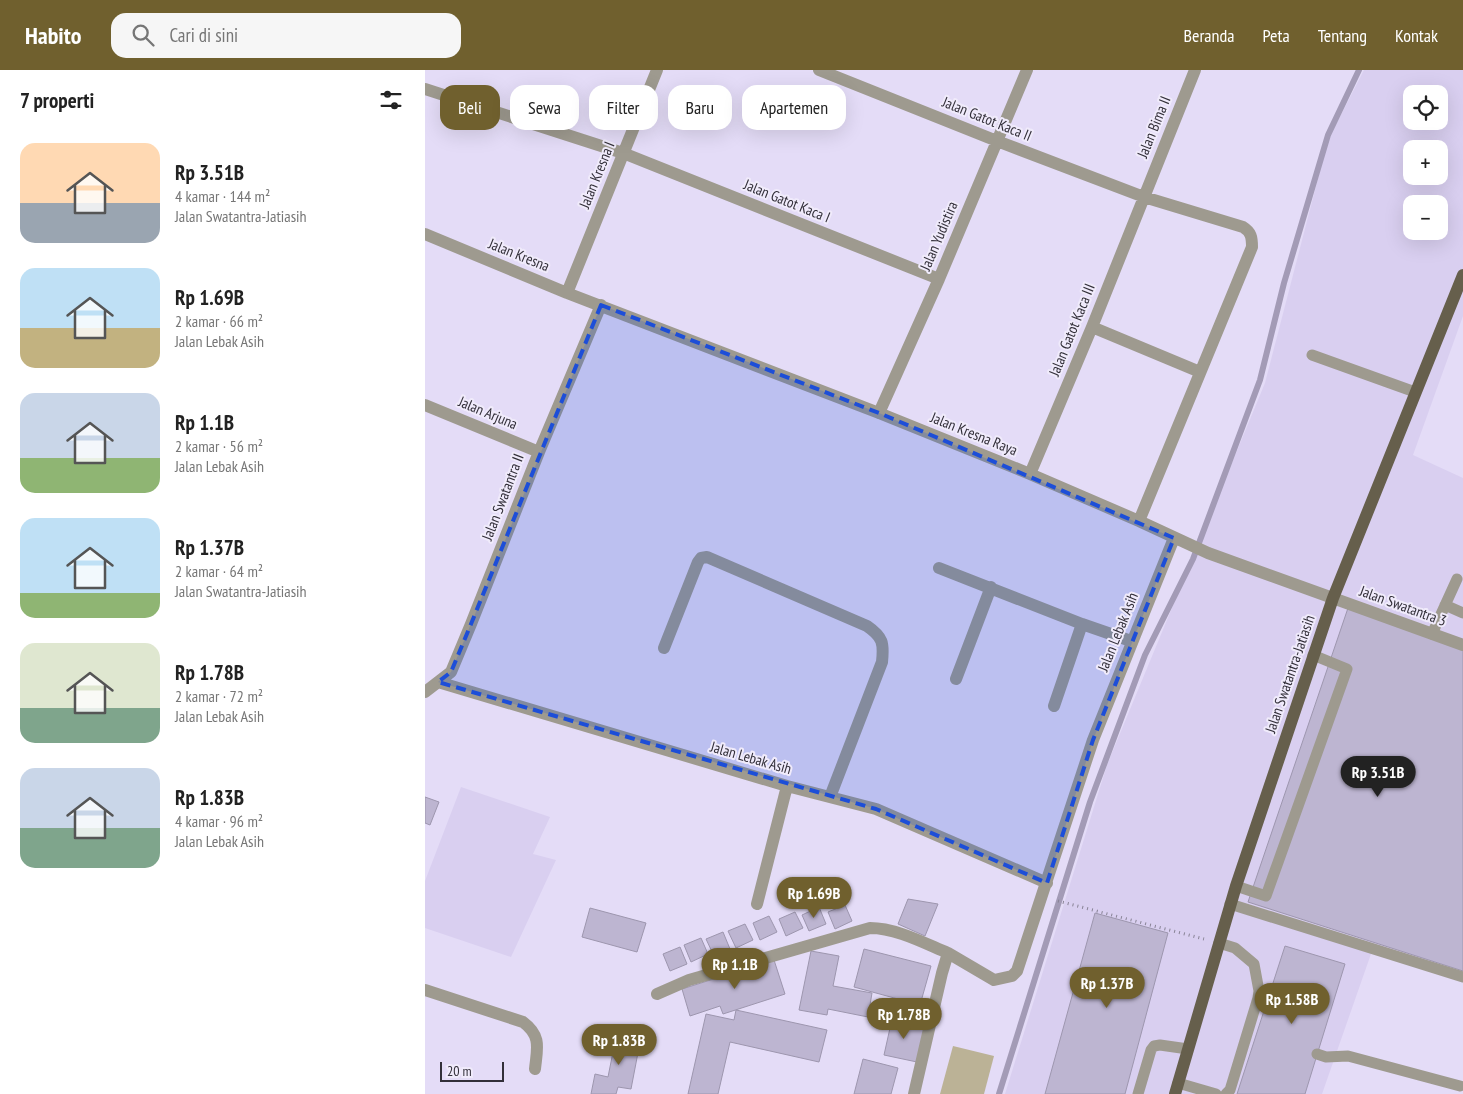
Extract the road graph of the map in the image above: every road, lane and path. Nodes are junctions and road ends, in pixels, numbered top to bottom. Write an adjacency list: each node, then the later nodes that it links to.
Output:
1 (657, 70): 7 (street, Jalan Kresna I)
2 (819, 70): 6 (street, Jalan Gatot Kaca II)
3 (1027, 70): 6 (street, Jalan Yudistira)
4 (1195, 70): 8 (street, Jalan Bima II)
5 (425, 88): 7 (street, Jalan Gatot Kaca I)
6 (997, 141): 8 (street, Jalan Gatot Kaca II); 11 (street, Jalan Yudistira)
7 (623, 153): 11 (street, Jalan Gatot Kaca I); 12 (street, Jalan Kresna I)
8 (1143, 197): 14 (street, Jalan Gatot Kaca III); 16 (street, Jalan Gatot Kaca II)
9 (425, 234): 12 (street, Jalan Kresna)
10 (1463, 274): 17 (main road, Jalan Swatantra-Jatiasih)
11 (939, 279): 19 (street, Jalan Yudistira)
12 (567, 293): 13 (street, Jalan Kresna)
13 (601, 305): 19 (street, Jalan Kresna Raya); 20 (street, Jalan Swatantra II)
14 (1092, 327): 16 (street); 21 (street, Jalan Gatot Kaca III)
15 (1312, 356): 17 (lane)
16 (1200, 372): 22 (street)
17 (1415, 392): 27 (main road, Jalan Swatantra-Jatiasih)
18 (425, 405): 20 (street, Jalan Arjuna)
19 (879, 413): 21 (street, Jalan Kresna Raya)
20 (539, 452): 37 (street, Jalan Swatantra II)
21 (1030, 474): 22 (street, Jalan Kresna Raya)
22 (1139, 521): 23 (street, Jalan Kresna Raya)
23 (1178, 540): 27 (street, Jalan Kresna Raya); 32 (street, Jalan Lebak Asih)
24 (939, 568): 26 (street)
25 (1457, 579): 28 (lane)
26 (991, 587): 30 (street); 36 (street)
27 (1333, 598): 31 (street, Jalan Swatantra 3); 35 (main road, Jalan Swatantra-Jatiasih)
28 (1445, 605): 29 (lane); 31 (lane)
29 (1463, 613)
30 (1082, 624): 32 (street); 39 (street)
31 (1432, 634): 33 (street, Jalan Swatantra 3)
32 (1131, 641): 42 (street, Jalan Lebak Asih)
33 (1463, 645)
34 (665, 648): 41 (street)
35 (1313, 655): 43 (main road, Jalan Swatantra-Jatiasih); 43 (lane)
36 (956, 679)
37 (439, 682): 38 (street, Jalan Swatantra II); 40 (street, Jalan Lebak Asih)
38 (425, 692)
39 (1054, 706)
40 (787, 786): 41 (street, Jalan Lebak Asih); 45 (street)
41 (830, 797): 42 (street, Jalan Lebak Asih)
42 (1047, 882): 48 (street, Jalan Lebak Asih)
43 (1236, 886): 46 (main road, Jalan Swatantra-Jatiasih)
44 (1054, 900): 47 (path)
45 (757, 904)
46 (1230, 904): 47 (main road, Jalan Swatantra-Jatiasih); 49 (lane)
47 (1219, 943): 52 (main road, Jalan Swatantra-Jatiasih); 60 (lane)
48 (948, 953): 51 (street, Jalan Lebak Asih); 57 (street)
49 (1463, 977)
50 (425, 990): 54 (street)
51 (657, 994)
52 (1188, 1049): 56 (main road, Jalan Swatantra-Jatiasih); 58 (lane)
53 (1317, 1054): 55 (lane)
54 (535, 1069)
55 (1460, 1086)
56 (1176, 1089): 59 (lane)
57 (914, 1094)
58 (1138, 1094)
59 (1216, 1094)
60 (1226, 1094)

